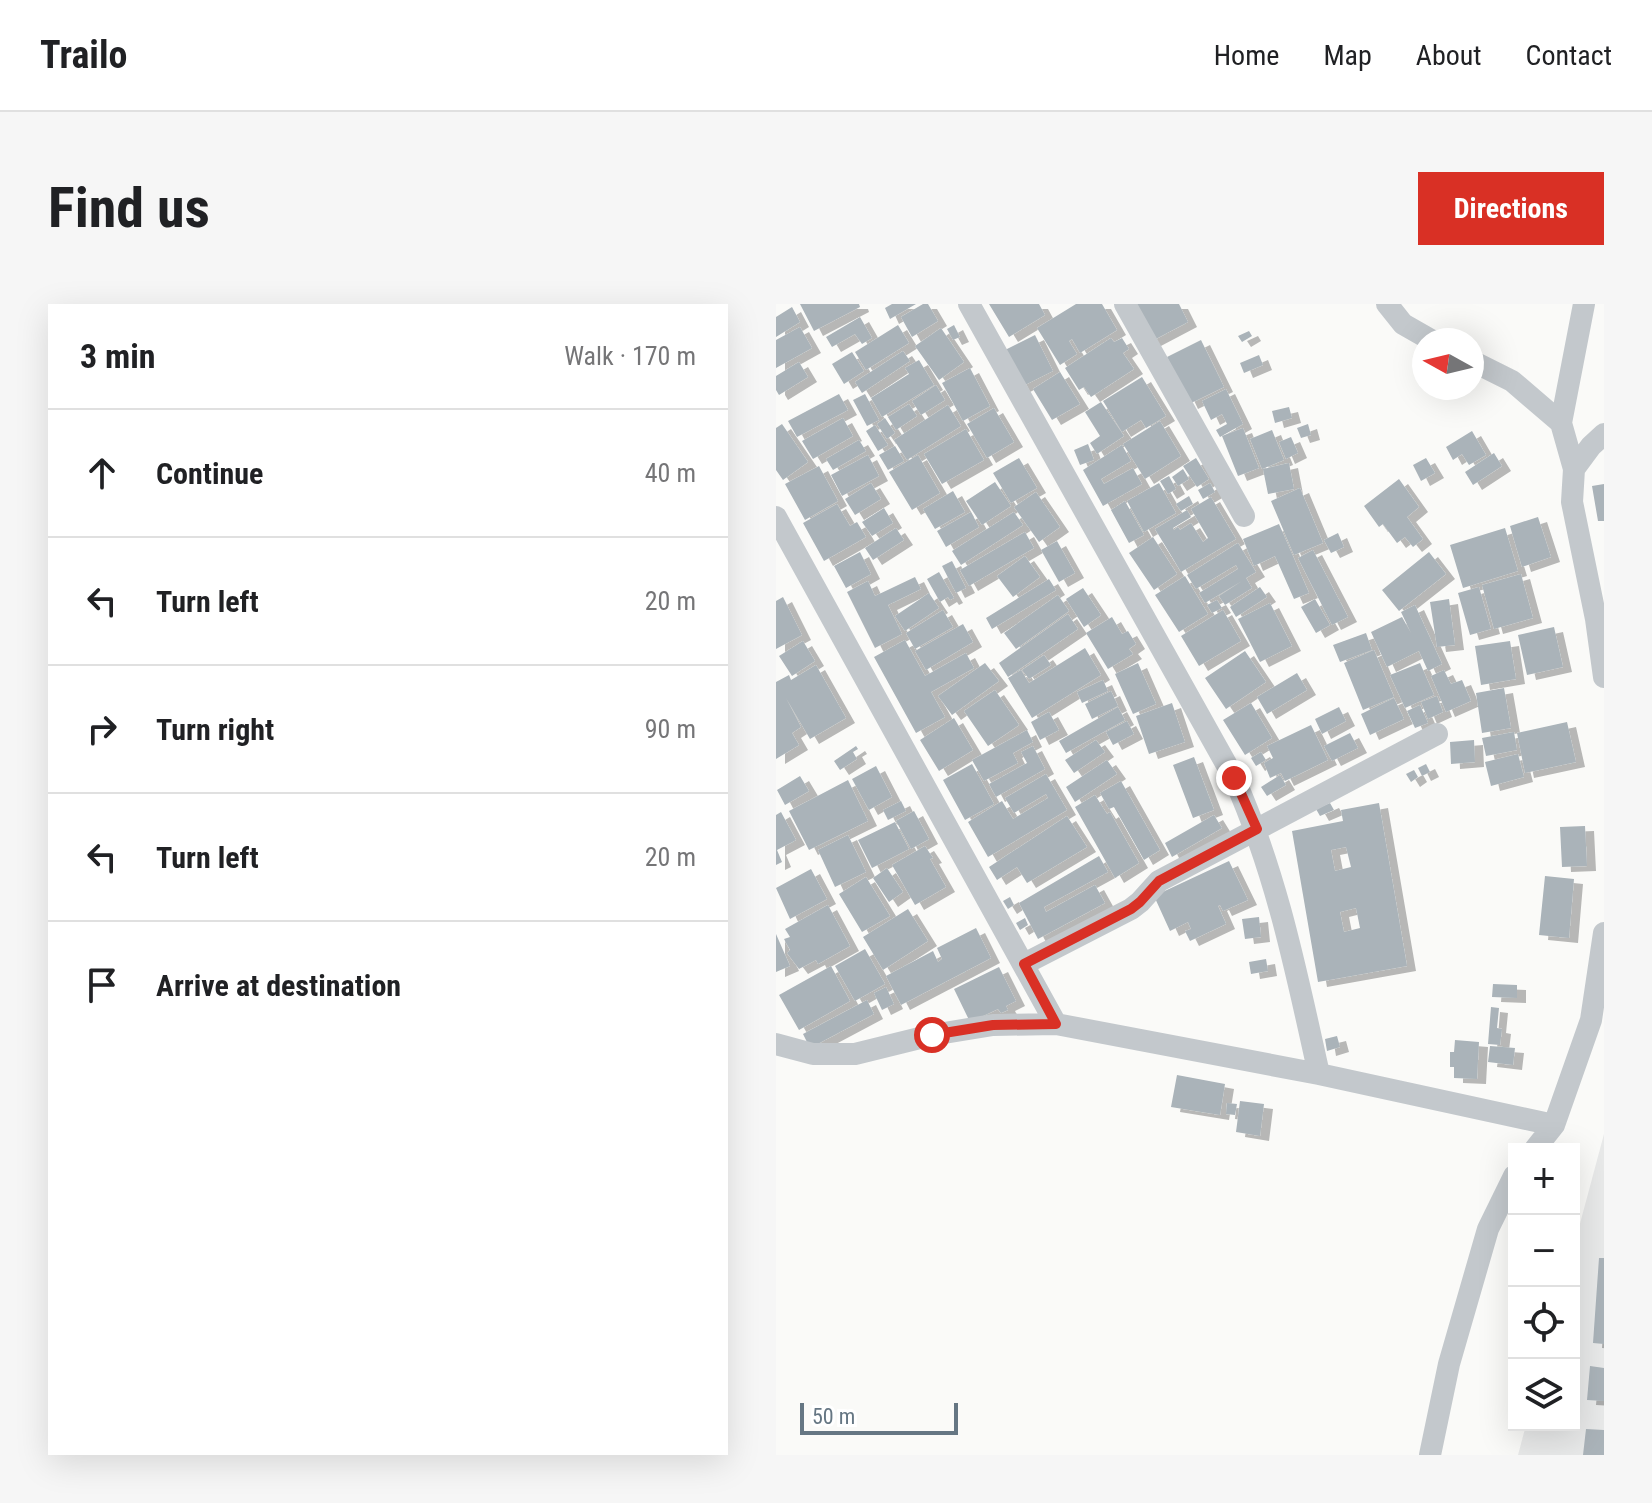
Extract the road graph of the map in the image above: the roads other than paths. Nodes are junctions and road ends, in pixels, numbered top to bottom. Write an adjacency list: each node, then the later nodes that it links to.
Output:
1 (969, 304): 14 (street)
2 (1125, 304): 10 (street)
3 (1387, 304): 5 (street)
4 (1584, 304): 7 (street)
5 (1412, 329)
6 (1484, 367): 7 (street)
7 (1561, 423): 9 (street)
8 (1604, 434): 9 (street)
9 (1574, 469): 12 (street)
10 (1244, 516)
11 (776, 517): 16 (street)
12 (1604, 677)
13 (1437, 734): 14 (street)
14 (1257, 829): 16 (street); 19 (street)
15 (1604, 933): 20 (street)
16 (1024, 964): 17 (street)
17 (1056, 1024): 18 (street); 19 (street)
18 (776, 1044)
19 (1319, 1074): 20 (street)
20 (1554, 1125): 21 (street)
21 (1540, 1143)
22 (1508, 1188): 23 (street)
23 (1430, 1455)

